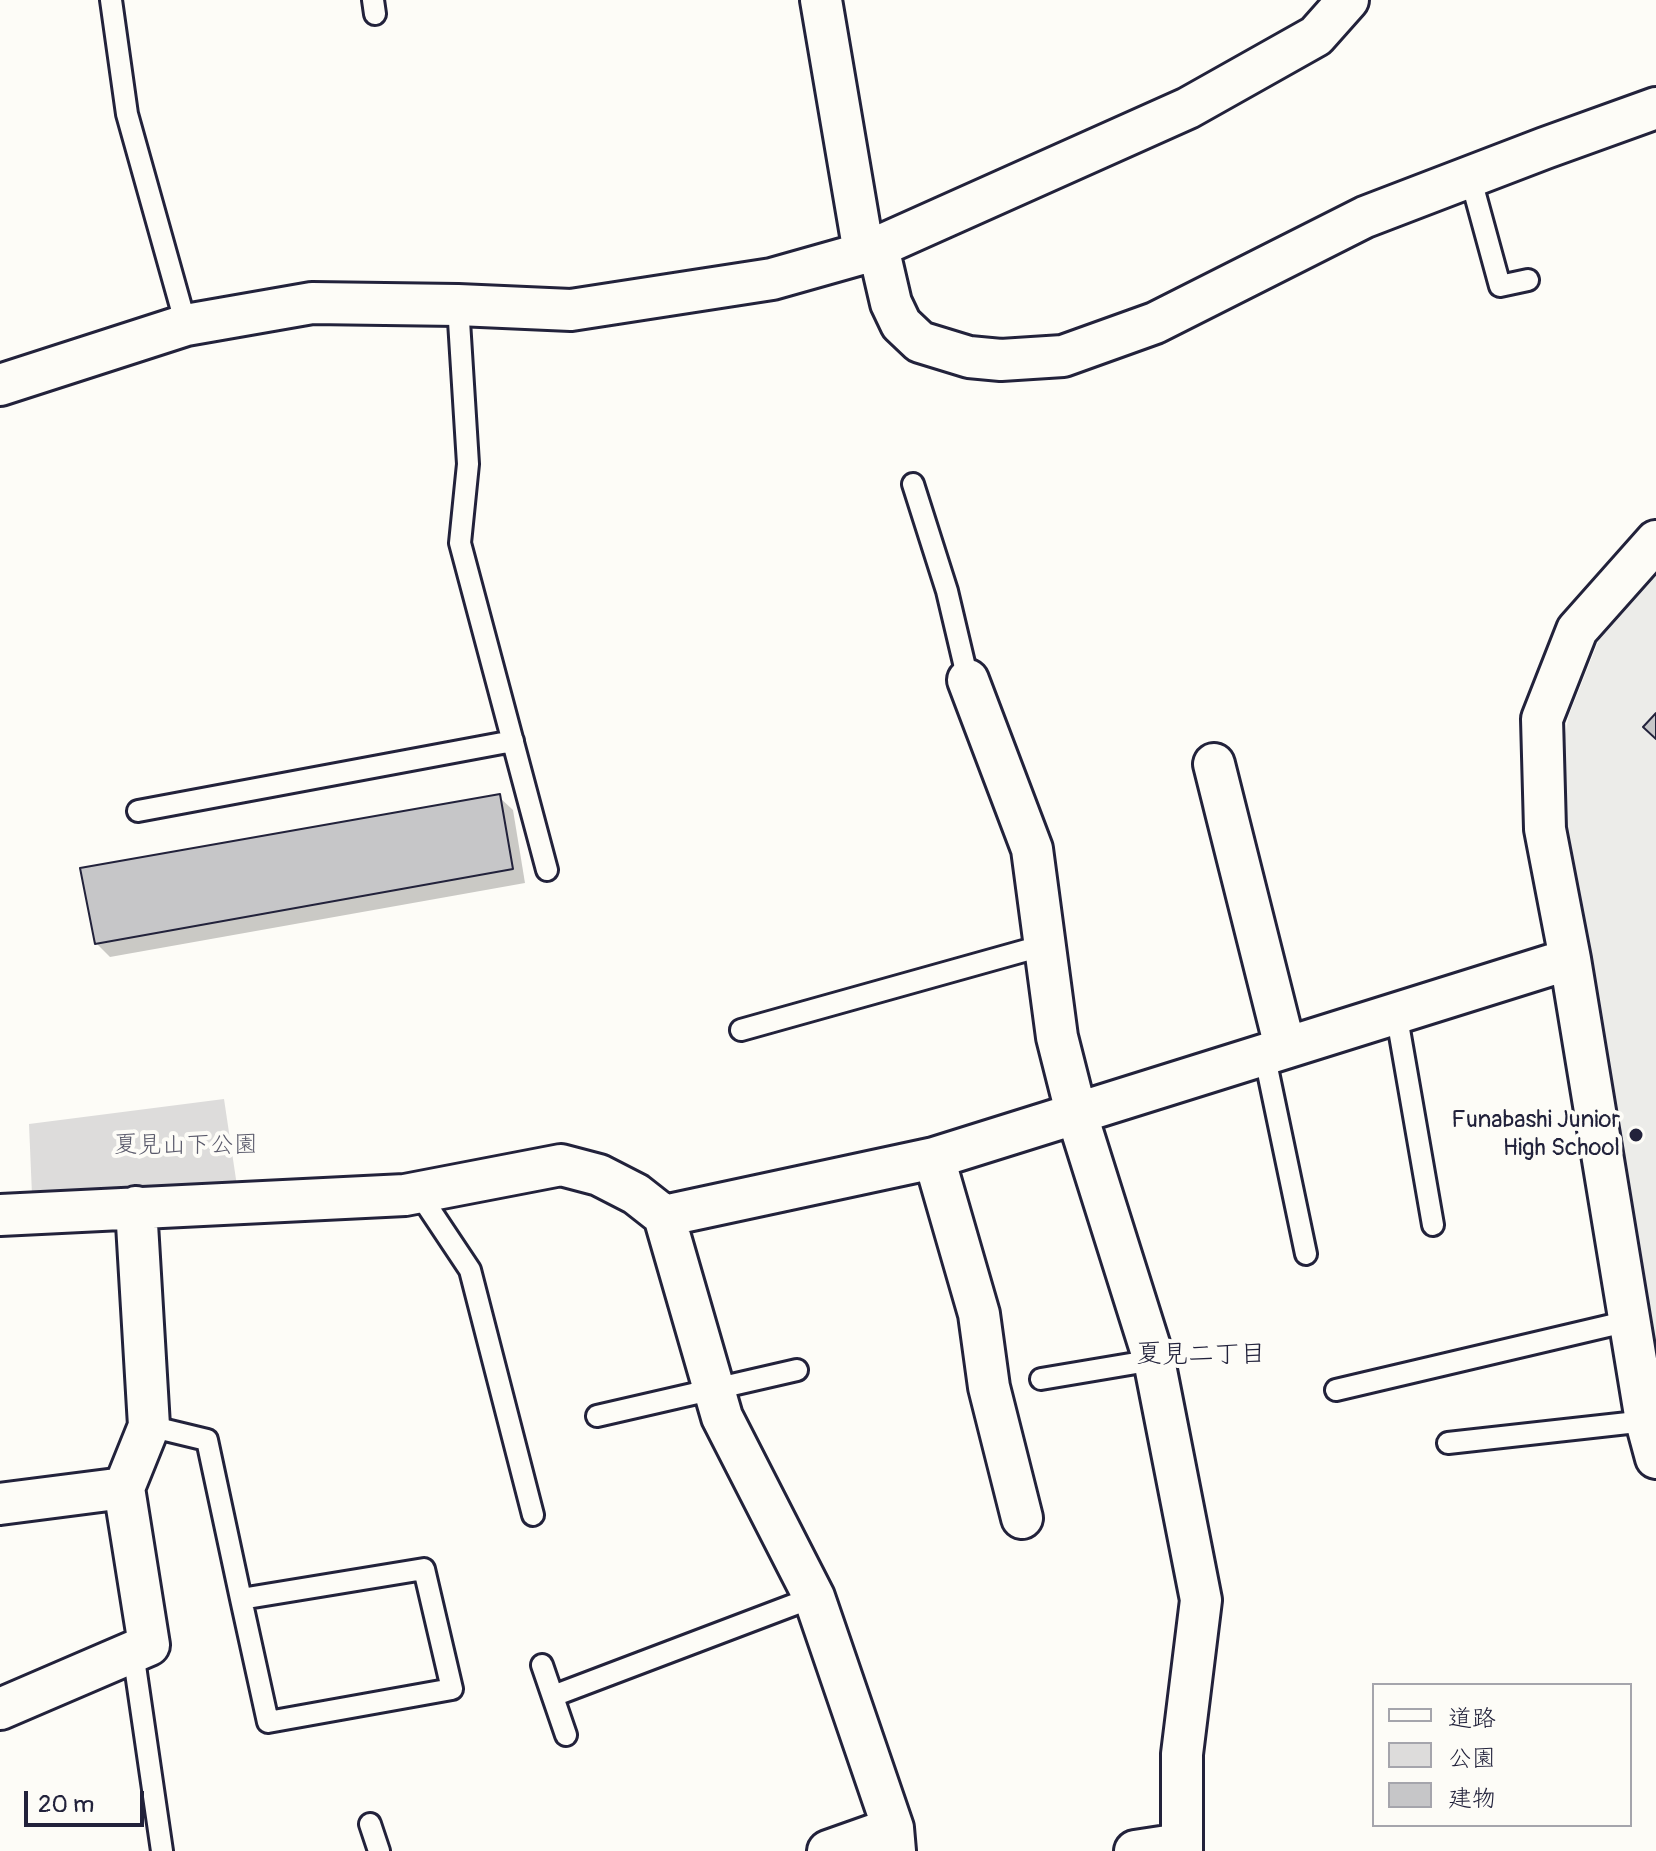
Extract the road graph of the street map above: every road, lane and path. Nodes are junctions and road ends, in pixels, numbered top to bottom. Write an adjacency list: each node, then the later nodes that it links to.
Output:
1 (111, 0): 9 (lane)
2 (821, 0): 6 (street)
3 (1348, 0): 6 (street)
4 (1656, 108): 5 (street)
5 (1470, 176): 6 (street); 7 (lane)
6 (871, 250): 8 (street)
7 (1528, 280)
8 (458, 305): 9 (street); 14 (lane)
9 (186, 325): 10 (street)
10 (0, 385)
11 (913, 484): 13 (lane)
12 (1656, 541): 19 (street)
13 (968, 680): 18 (street)
14 (513, 741): 16 (lane); 17 (lane)
15 (1214, 764): 22 (street)
16 (138, 811)
17 (547, 870)
18 (1045, 945): 21 (lane); 23 (street)
19 (1570, 959): 20 (street); 31 (street)
20 (1396, 1012): 22 (street); 29 (lane)
21 (741, 1030)
22 (1274, 1050): 23 (street); 30 (lane)
23 (1076, 1112): 24 (street); 32 (street)
24 (934, 1158): 28 (street); 44 (street)
25 (418, 1192): 26 (street); 28 (street); 43 (lane)
26 (136, 1207): 27 (street); 38 (street)
27 (0, 1215)
28 (664, 1216): 35 (street)
29 (1433, 1225)
30 (1306, 1254)
31 (1629, 1321): 36 (lane); 39 (street)
32 (1154, 1360): 34 (lane); 54 (street)
33 (797, 1370): 35 (lane)
34 (1041, 1379)
35 (714, 1390): 37 (lane); 45 (street)
36 (1336, 1390)
37 (597, 1416)
38 (149, 1426): 41 (street); 46 (lane)
39 (1651, 1440): 40 (lane)
40 (1448, 1443)
41 (124, 1488): 42 (street); 47 (street)
42 (0, 1504)
43 (533, 1515)
44 (1022, 1518)
45 (814, 1597): 49 (lane); 53 (street)
46 (241, 1599): 46 (lane)
47 (133, 1652): 50 (street); 55 (lane)
48 (542, 1665): 49 (lane)
49 (553, 1696): 51 (lane)
50 (0, 1709)
51 (566, 1735)
52 (370, 1824): 56 (lane)
53 (894, 1840): 57 (street)
54 (1181, 1847): 58 (street)
55 (162, 1851)
56 (379, 1851)
57 (828, 1851)
58 (1135, 1851)

